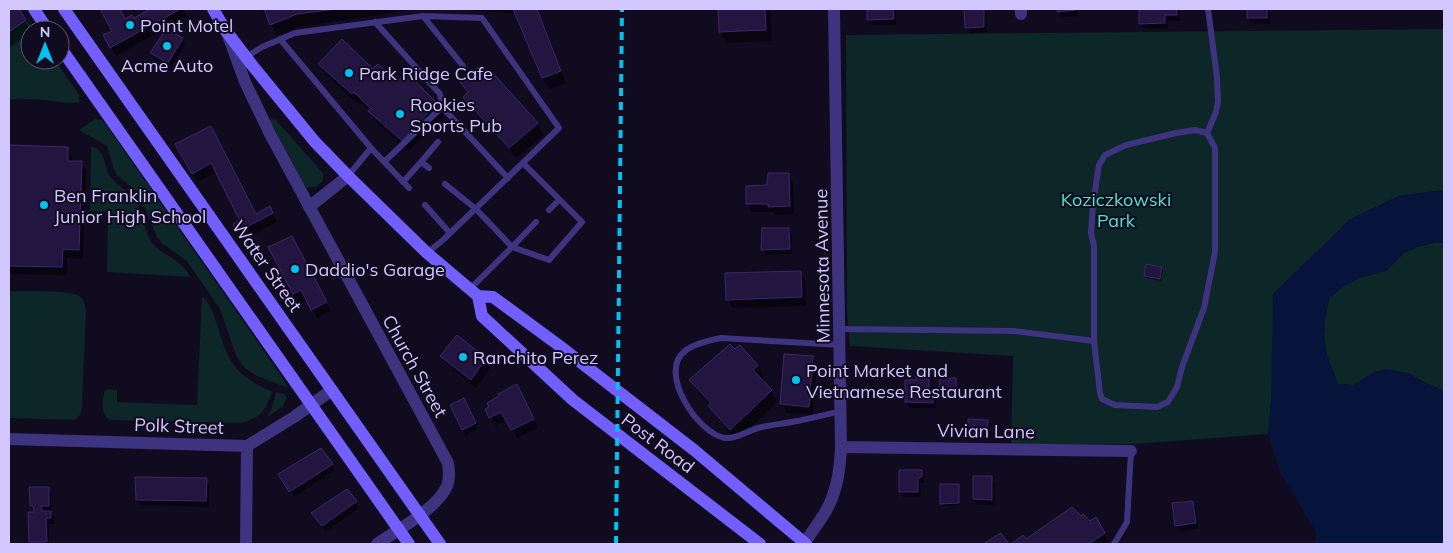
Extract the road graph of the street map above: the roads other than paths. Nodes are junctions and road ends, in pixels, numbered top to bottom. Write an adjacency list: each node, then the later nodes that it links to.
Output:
1 (34, 9): 7 (main road)
2 (64, 9): 40 (main road, Water Street)
3 (213, 9): 9 (main road, Church Street)
4 (834, 9): 37 (street, Minnesota Avenue)
5 (1208, 9): 15 (lane)
6 (423, 16): 8 (lane); 13 (lane); 20 (lane)
7 (41, 20)
8 (375, 22): 10 (lane); 14 (lane)
9 (226, 30): 11 (main road); 29 (street, Church Street)
10 (280, 40): 11 (lane); 17 (lane)
11 (246, 57): 22 (main road)
12 (70, 61): 41 (main road)
13 (463, 66)
14 (442, 106): 18 (lane); 23 (lane)
15 (1207, 133): 38 (lane); 38 (lane)
16 (438, 142): 19 (lane)
17 (371, 148): 18 (lane); 22 (lane)
18 (384, 162): 24 (lane)
19 (421, 162): 21 (lane); 24 (lane)
20 (523, 164): 23 (lane); 27 (lane)
21 (429, 168)
22 (348, 176): 29 (street); 35 (main road)
23 (508, 178): 30 (lane)
24 (403, 182): 26 (lane)
25 (445, 184): 30 (lane)
26 (408, 188)
27 (559, 200): 31 (lane); 34 (lane)
28 (425, 205): 33 (lane)
29 (309, 208): 47 (street, Church Street)
30 (476, 209): 33 (lane); 34 (lane)
31 (549, 210)
32 (536, 222): 34 (lane)
33 (450, 233): 35 (lane)
34 (512, 247): 36 (lane)
35 (427, 253): 36 (main road)
36 (474, 292): 53 (main road, Post Road); 54 (main road, Post Road)
37 (840, 329): 38 (lane); 39 (street, Minnesota Avenue)
38 (1094, 341)
39 (840, 345): 42 (street, Minnesota Avenue); 42 (lane)
40 (332, 390): 41 (street, Polk Street); 47 (main road, Water Street)
41 (312, 404): 44 (street, Polk Street); 48 (main road)
42 (841, 411): 45 (street, Minnesota Avenue)
43 (9, 439): 44 (street, Polk Street)
44 (248, 446): 49 (street)
45 (841, 447): 46 (street, Vivian Lane); 54 (street, Minnesota Avenue)
46 (1131, 451): 55 (lane)
47 (420, 515): 48 (street, Church Street); 52 (main road, Water Street)
48 (399, 529): 50 (street, Church Street); 51 (main road)
49 (246, 544)
50 (377, 544)
51 (410, 544)
52 (440, 544)
53 (760, 544)
54 (805, 544)
55 (1114, 544)

